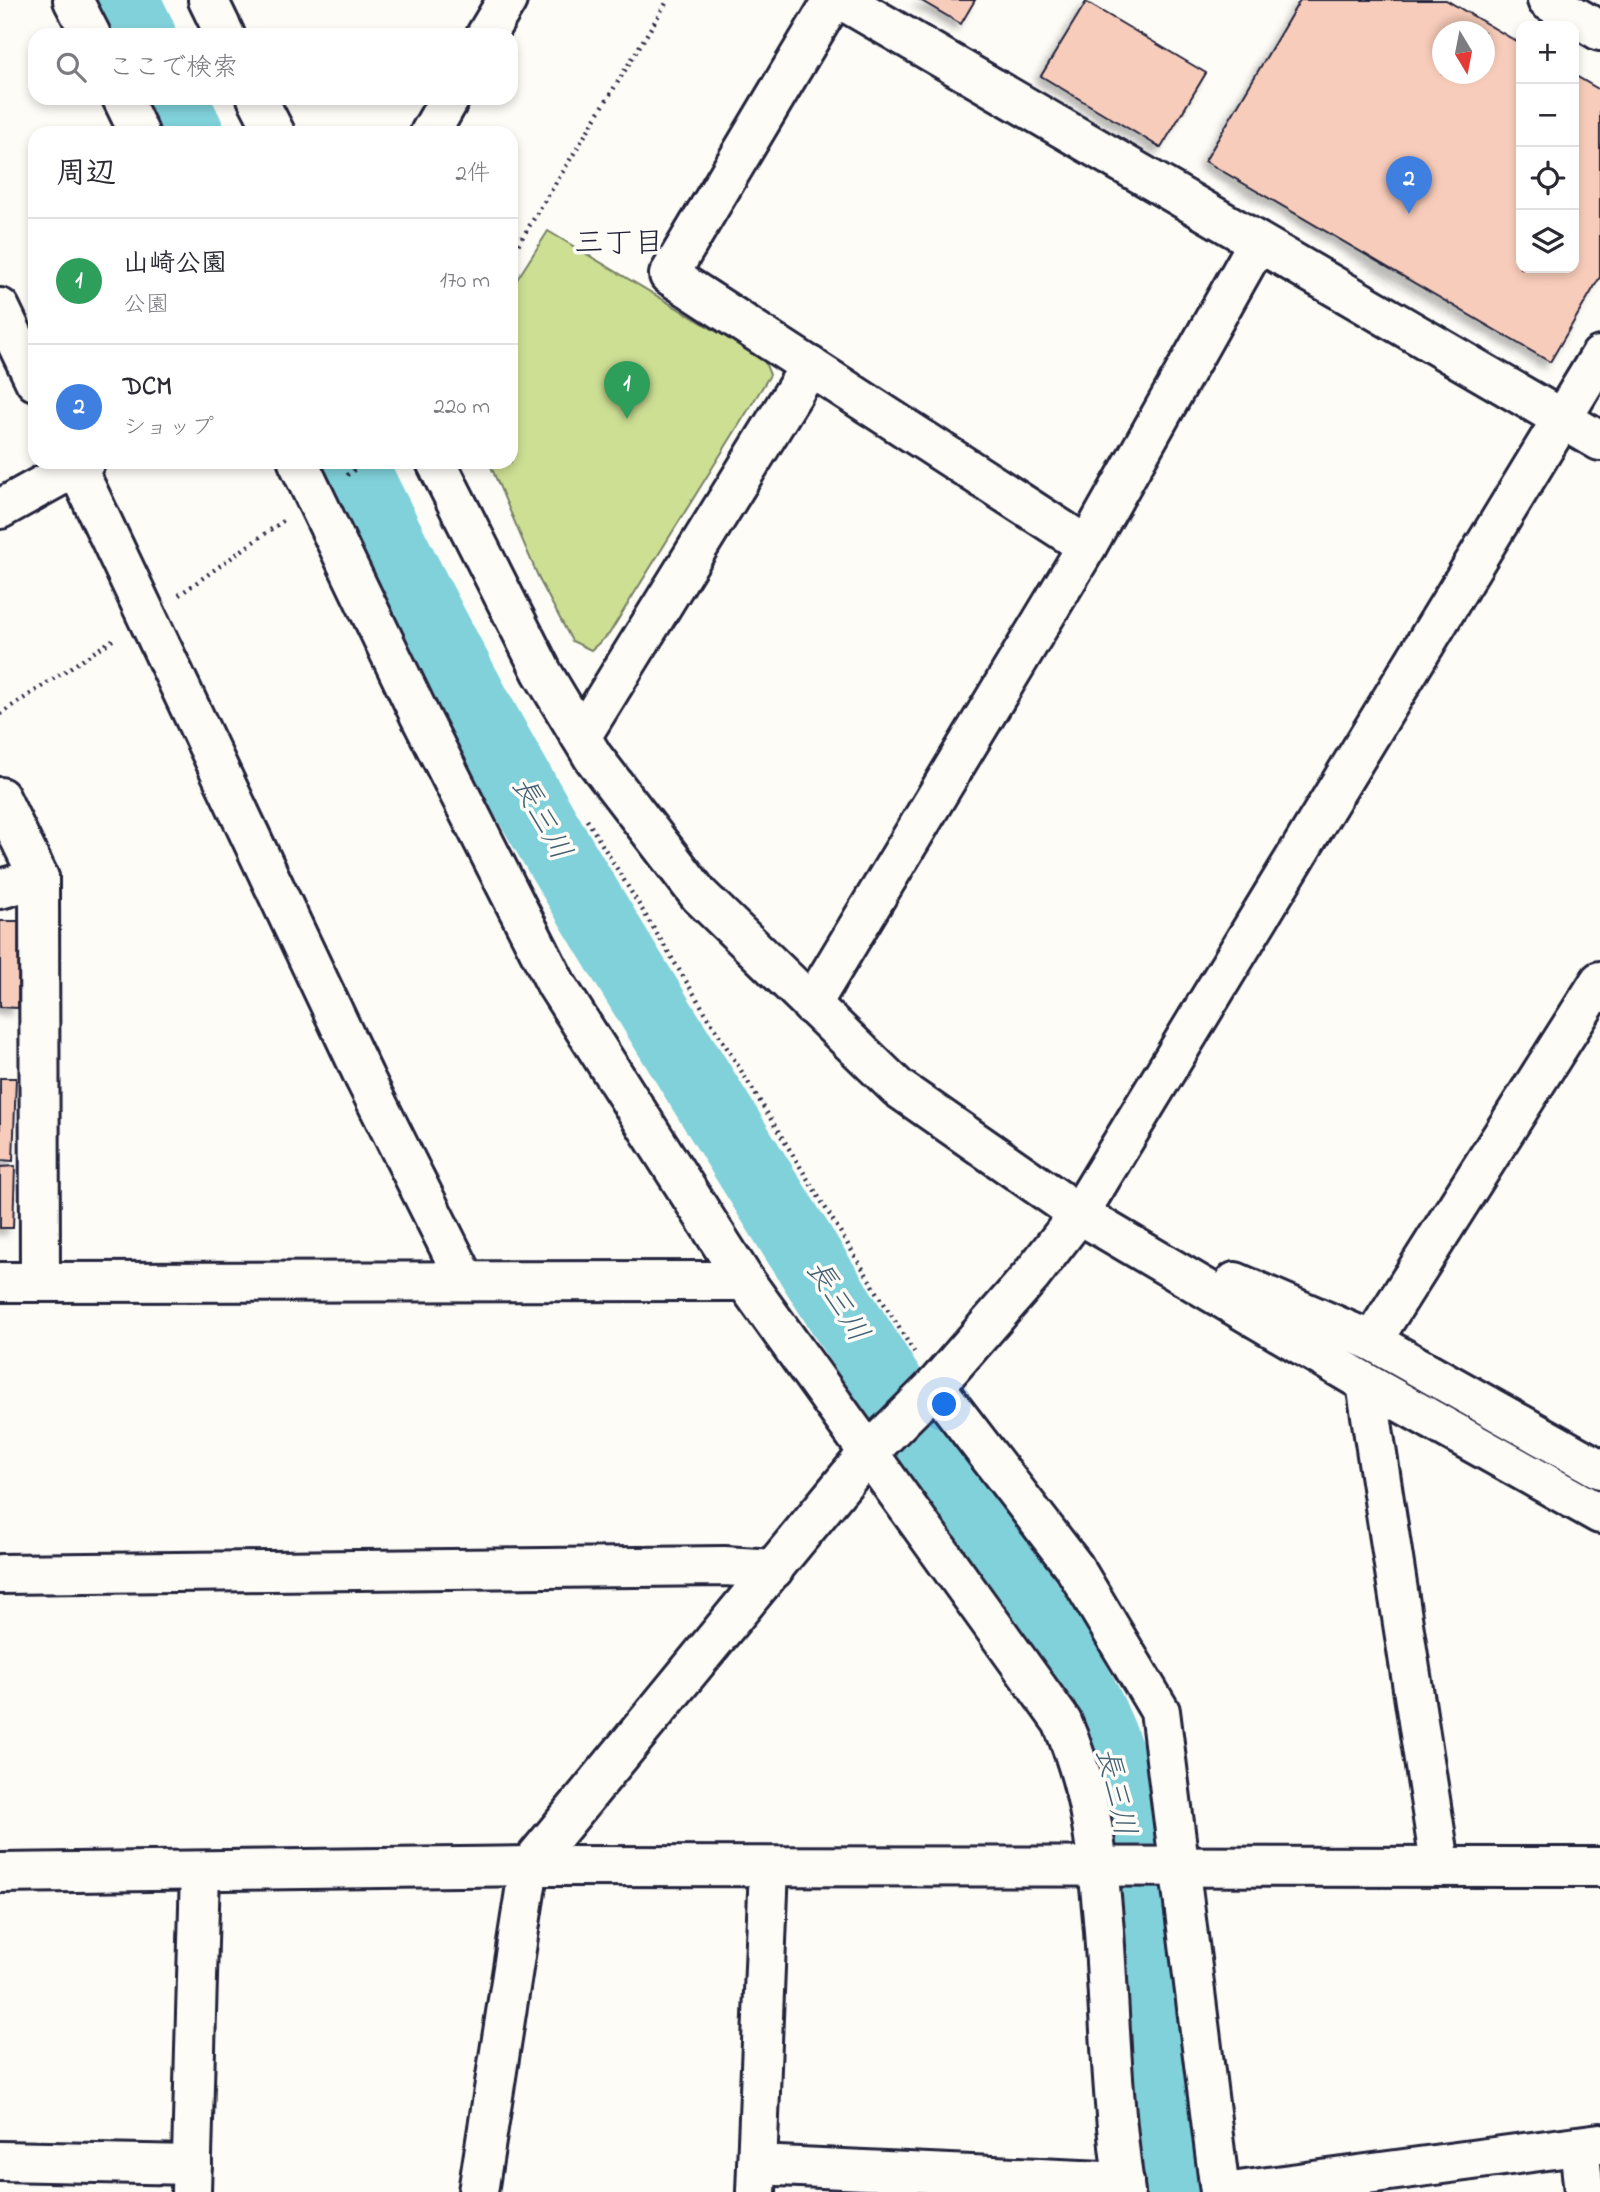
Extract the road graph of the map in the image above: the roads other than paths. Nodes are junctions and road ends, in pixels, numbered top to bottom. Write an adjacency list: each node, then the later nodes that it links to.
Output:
1 (73, 0): 7 (street)
2 (208, 0): 8 (street)
3 (507, 0): 9 (street)
4 (833, 0): 21 (street)
5 (842, 0): 17 (street)
6 (1547, 0): 10 (street)
7 (87, 28)
8 (222, 28)
9 (490, 28)
10 (1600, 31)
11 (125, 105): 14 (street)
12 (261, 105): 15 (street)
13 (446, 105): 16 (street)
14 (136, 126)
15 (271, 126)
16 (434, 126)
17 (1257, 244): 22 (street); 29 (street)
18 (0, 307): 20 (street)
19 (1600, 356): 22 (street)
20 (28, 366)
21 (810, 366): 29 (street); 30 (street)
22 (1564, 419): 23 (street); 36 (street)
23 (1600, 441)
24 (70, 469): 28 (street)
25 (81, 469): 38 (street)
26 (301, 469): 39 (street)
27 (440, 469): 30 (street)
28 (0, 509)
29 (1087, 546): 35 (street)
30 (581, 737): 35 (street)
31 (0, 796): 32 (street)
32 (39, 878): 33 (street); 37 (street)
33 (0, 889)
34 (1600, 981): 41 (street)
35 (811, 1005): 36 (street)
36 (1079, 1214): 41 (street); 42 (street); 43 (street)
37 (40, 1281): 38 (street); 40 (street)
38 (466, 1281): 39 (street)
39 (745, 1281): 44 (street)
40 (0, 1282)
41 (1372, 1341): 45 (street)
42 (1366, 1383): 46 (street); 49 (street)
43 (935, 1386): 44 (street); 54 (street)
44 (868, 1453): 47 (street); 53 (street)
45 (1600, 1469)
46 (1600, 1514)
47 (774, 1569): 48 (street); 50 (street)
48 (0, 1574)
49 (1440, 1864): 52 (street); 54 (street)
50 (529, 1866): 51 (street); 55 (street); 62 (street)
51 (769, 1867): 53 (street); 60 (street)
52 (1600, 1867)
53 (1099, 1868): 54 (street); 61 (street)
54 (1182, 1868): 63 (street)
55 (200, 1871): 56 (street); 59 (street)
56 (0, 1873)
57 (1590, 2145): 64 (street); 65 (street)
58 (0, 2161): 59 (street)
59 (191, 2178)
60 (757, 2178): 61 (street)
61 (1124, 2187)
62 (478, 2192)
63 (1220, 2192)
64 (1231, 2192)
65 (1584, 2192)

